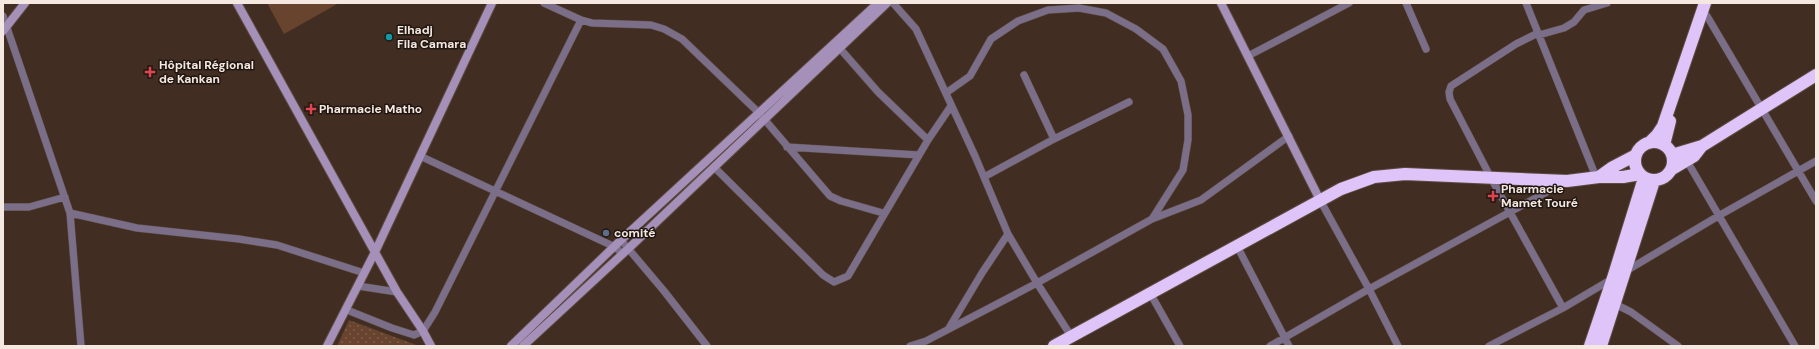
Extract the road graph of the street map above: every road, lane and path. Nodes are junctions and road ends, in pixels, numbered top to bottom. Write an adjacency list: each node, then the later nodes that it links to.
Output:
1 (26, 3): 18 (main road)
2 (237, 3): 66 (main road)
3 (492, 3): 40 (main road)
4 (544, 3): 17 (street)
5 (887, 3): 14 (main road)
6 (893, 3): 25 (street)
7 (1221, 3): 22 (main road)
8 (1349, 3): 22 (street)
9 (1406, 3): 21 (street)
10 (1527, 3): 19 (street)
11 (1607, 3): 19 (street)
12 (1705, 3): 33 (highway)
13 (1711, 3): 16 (highway)
14 (878, 5): 20 (main road)
15 (3, 16): 18 (street)
16 (1707, 16): 28 (street); 34 (highway)
17 (581, 20): 29 (street); 51 (street)
18 (5, 28): 52 (street)
19 (1539, 34): 47 (street); 48 (street)
20 (837, 45): 29 (main road); 32 (street)
21 (1426, 49)
22 (1248, 56): 30 (main road)
23 (1024, 75): 31 (street)
24 (1816, 75): 28 (highway)
25 (946, 93): 27 (street); 60 (street)
26 (1129, 102): 31 (street)
27 (951, 106): 32 (street); 46 (street)
28 (1763, 108): 35 (highway); 45 (street)
29 (762, 116): 36 (street); 43 (main road); 62 (main road)
30 (1288, 136): 53 (main road); 60 (street)
31 (1054, 139): 46 (street)
32 (928, 140): 37 (street)
33 (1649, 143): 34 (highway); 38 (highway)
34 (1664, 145): 39 (highway)
35 (1702, 146): 39 (highway); 41 (highway)
36 (786, 147): 37 (street); 57 (street)
37 (919, 155): 57 (street)
38 (1636, 155): 47 (highway); 49 (highway)
39 (1672, 155): 44 (highway)
40 (420, 156): 51 (street); 66 (main road)
41 (1687, 161): 44 (highway); 59 (street)
42 (1816, 161): 45 (street)
43 (714, 167): 57 (street); 65 (main road)
44 (1672, 169): 49 (highway)
45 (1798, 171): 54 (street); 59 (street)
46 (984, 177): 61 (street)
47 (1598, 177): 49 (highway); 50 (highway)
48 (1491, 178): 50 (highway); 53 (highway); 58 (street)
49 (1646, 178): 67 (highway); 69 (highway)
50 (1567, 181): 58 (street)
51 (497, 191): 64 (street); 79 (street)
52 (64, 196): 55 (street); 56 (street)
53 (1320, 200): 63 (highway); 72 (street)
54 (1816, 201)
55 (3, 207)
56 (70, 213): 68 (street); 83 (street)
57 (883, 213)
58 (1511, 213): 72 (street); 76 (street)
59 (1720, 215): 67 (street); 98 (street)
60 (1152, 219): 70 (street)
61 (1008, 234): 70 (street); 78 (street)
62 (621, 240): 64 (main road); 65 (street)
63 (1237, 246): 74 (highway); 81 (street)
64 (615, 247): 65 (street); 82 (main road)
65 (626, 251): 82 (main road); 87 (street)
66 (375, 252): 68 (main road); 73 (main road)
67 (1624, 272): 69 (street); 75 (highway)
68 (364, 273): 71 (main road)
69 (1613, 278): 76 (street); 95 (highway)
70 (1036, 283): 78 (street); 80 (street)
71 (358, 286): 73 (street); 77 (main road)
72 (1369, 289): 81 (street); 93 (street)
73 (397, 292): 79 (main road)
74 (1150, 293): 80 (highway); 90 (street)
75 (1615, 304): 96 (highway); 97 (street)
76 (1563, 308): 94 (street)
77 (347, 310): 79 (street); 84 (main road)
78 (949, 328): 88 (street)
79 (423, 331): 85 (main road)
80 (1071, 336): 89 (highway)
81 (1285, 338): 91 (street); 92 (street)
82 (526, 342): 86 (main road)
83 (82, 346)
84 (327, 346)
85 (431, 346)
86 (511, 346)
87 (707, 346)
88 (910, 346)
89 (1054, 346)
90 (1180, 346)
91 (1270, 346)
92 (1289, 346)
93 (1398, 346)
94 (1489, 346)
95 (1590, 346)
96 (1601, 346)
97 (1678, 346)
98 (1795, 346)

